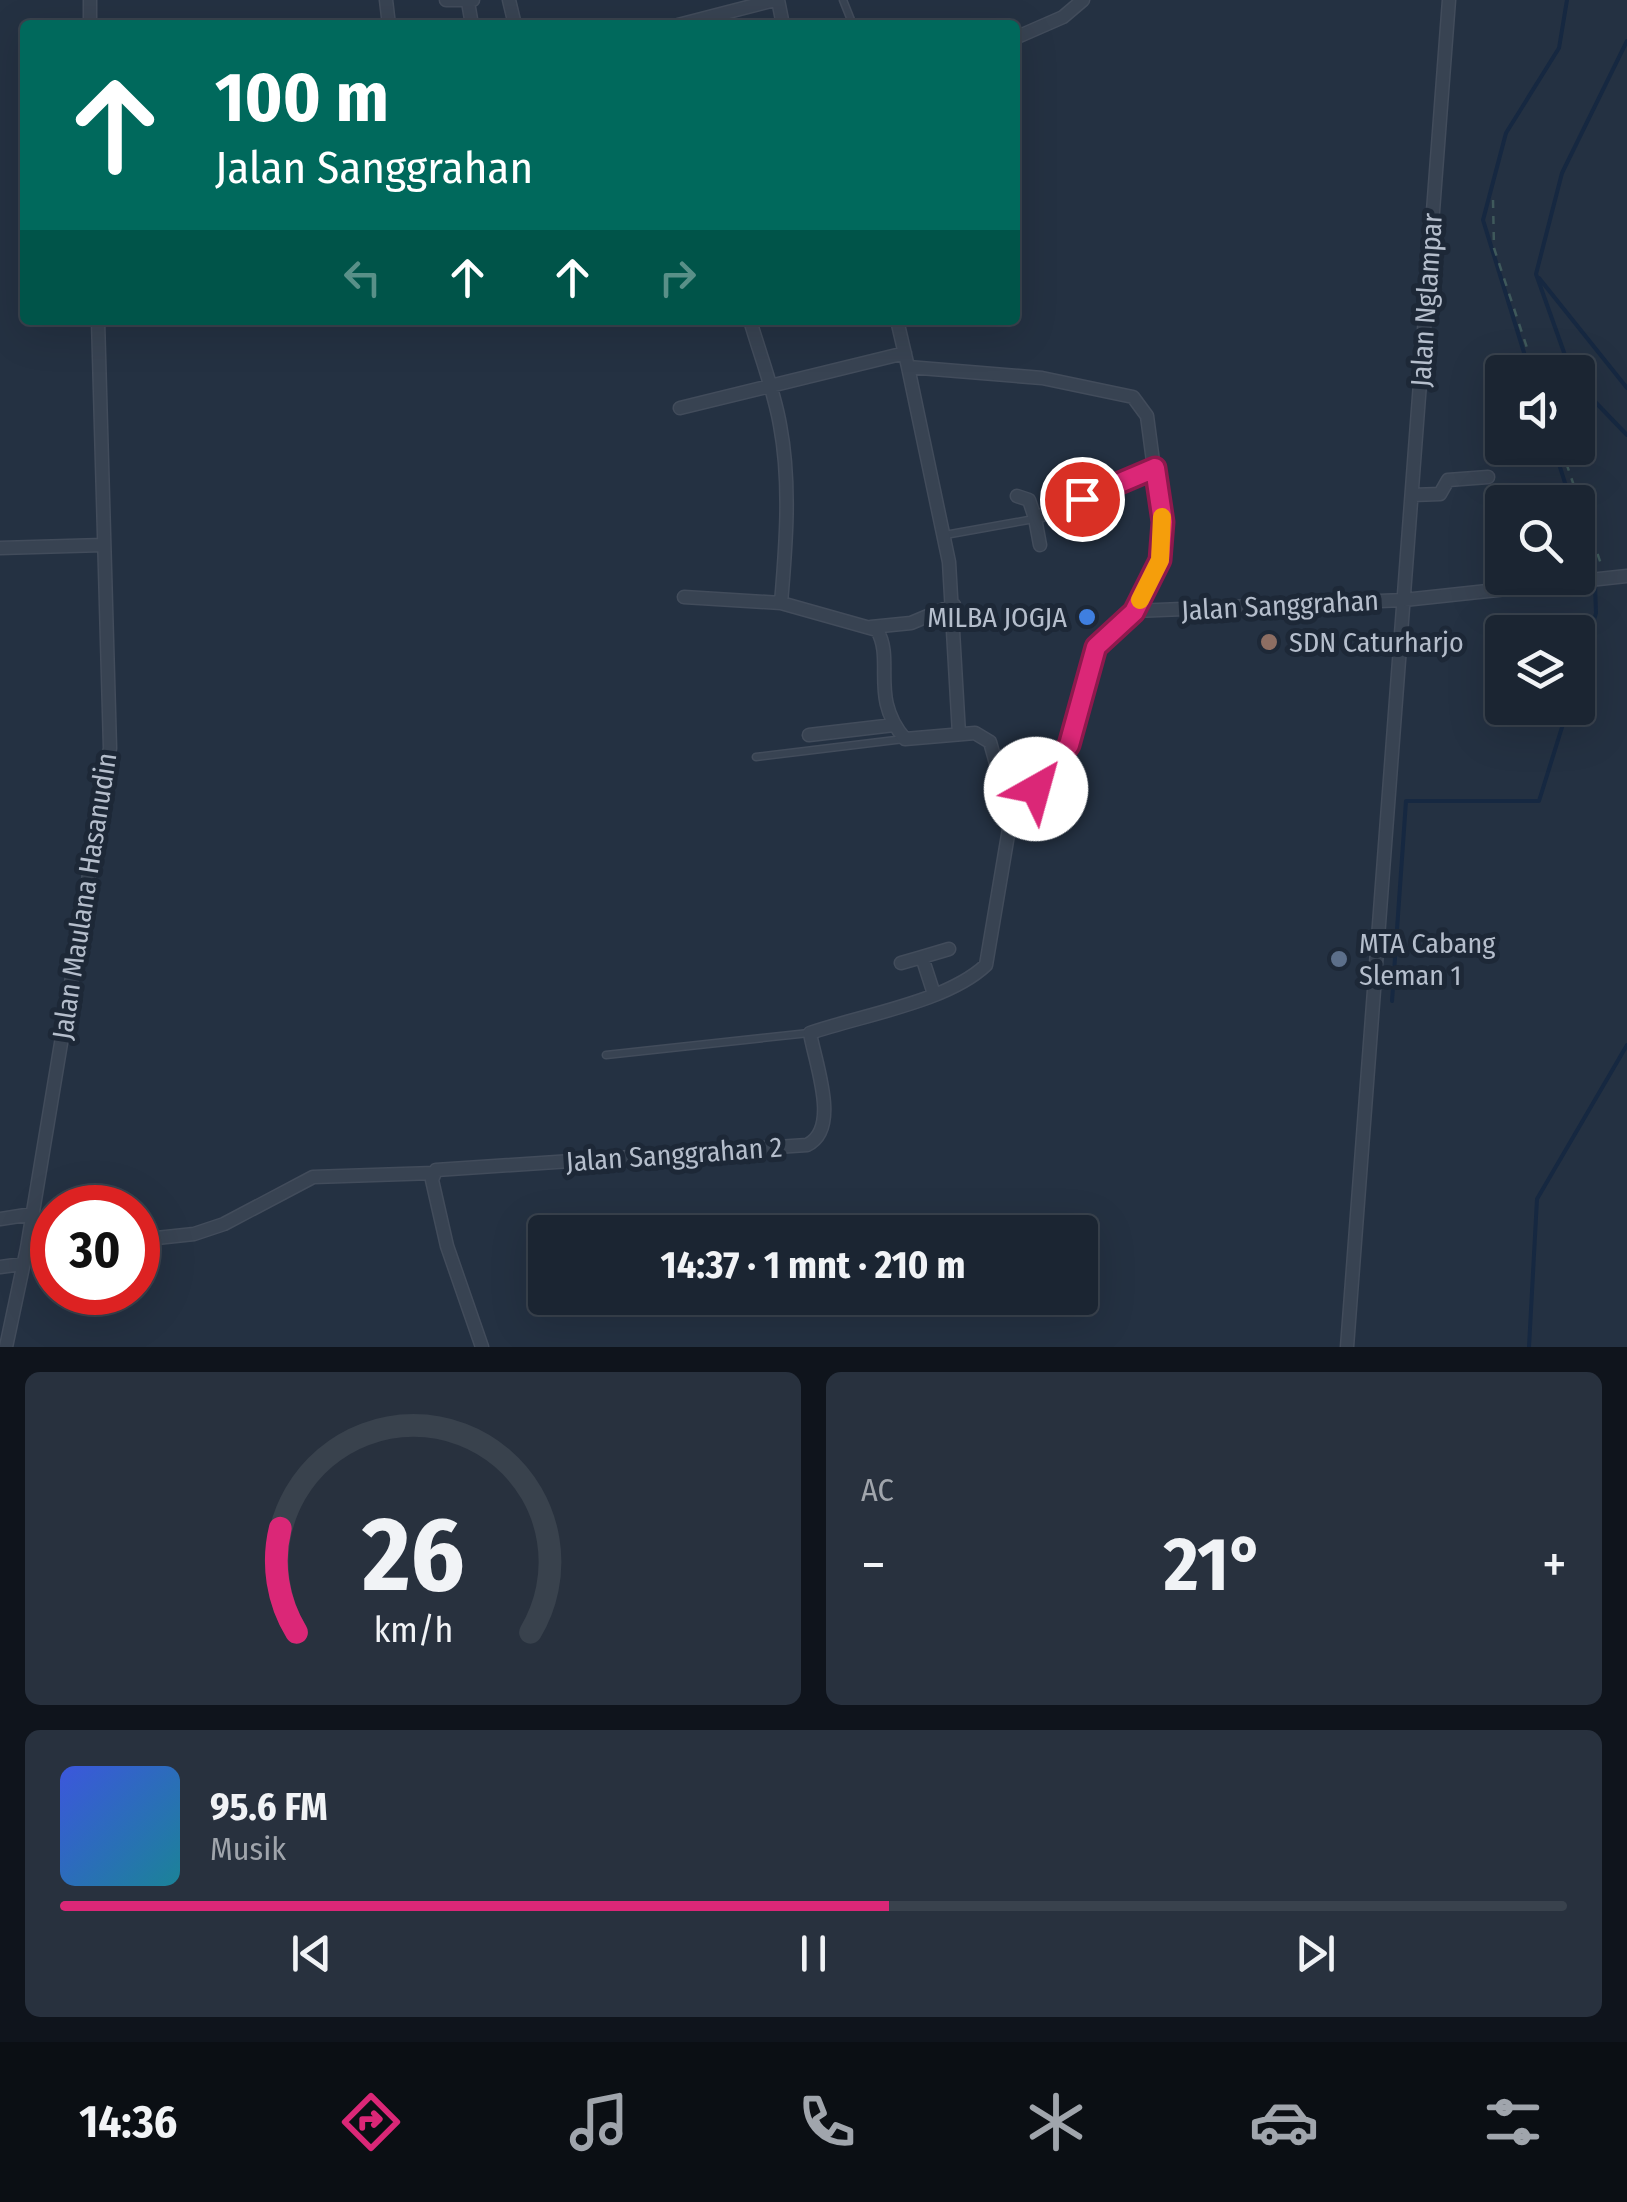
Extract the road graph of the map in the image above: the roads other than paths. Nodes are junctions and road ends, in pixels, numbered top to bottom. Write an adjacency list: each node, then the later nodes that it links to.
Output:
1 (446, 0): 5 (street)
2 (777, 0): 6 (street)
3 (1083, 0): 7 (street)
4 (1448, 0): 16 (street, Jalan Nglampar)
5 (470, 1)
6 (698, 20)
7 (1020, 36)
8 (98, 325): 20 (street, Jalan Maulana Hasanudin)
9 (751, 325): 12 (street)
10 (897, 325): 11 (street)
11 (906, 360): 12 (street, Jalan Sanggrahan); 14 (street, Jalan Sanggrahan); 19 (street)
12 (768, 385): 13 (street, Jalan Sanggrahan); 26 (street)
13 (680, 408)
14 (1155, 468): 18 (street); 28 (street, Jalan Sanggrahan)
15 (1488, 476): 16 (street)
16 (1412, 494): 25 (street, Jalan Nglampar)
17 (1017, 496): 18 (street)
18 (1035, 518): 19 (lane); 21 (street)
19 (946, 534): 27 (street)
20 (103, 545): 22 (street); 43 (street, Jalan Maulana Hasanudin)
21 (1040, 545)
22 (0, 548)
23 (1627, 576): 25 (street, Jalan Sanggrahan)
24 (684, 597): 26 (street)
25 (1404, 600): 28 (street, Jalan Sanggrahan); 54 (street, Jalan Nglampar)
26 (780, 603): 29 (street)
27 (954, 605): 29 (street); 31 (street)
28 (1134, 612): 35 (street)
29 (871, 627): 30 (street)
30 (894, 724): 32 (street); 33 (street)
31 (959, 734): 33 (street); 35 (street)
32 (809, 735)
33 (905, 739): 34 (lane)
34 (756, 757)
35 (1010, 817): 39 (street)
36 (949, 949): 37 (street)
37 (922, 957): 38 (street); 39 (street)
38 (902, 963)
39 (934, 994): 40 (street)
40 (810, 1033): 41 (lane); 42 (street, Jalan Sanggrahan 2)
41 (606, 1055)
42 (434, 1173): 47 (street); 53 (street)
43 (37, 1185)
44 (30, 1214): 45 (street)
45 (0, 1218)
46 (30, 1225): 48 (street, Jalan Maulana Hasanudin)
47 (160, 1238)
48 (26, 1248): 49 (street); 50 (street, Jalan Maulana Hasanudin)
49 (30, 1248)
50 (22, 1264): 51 (street); 52 (street, Jalan Maulana Hasanudin)
51 (0, 1267)
52 (6, 1347)
53 (482, 1347)
54 (1347, 1347)

